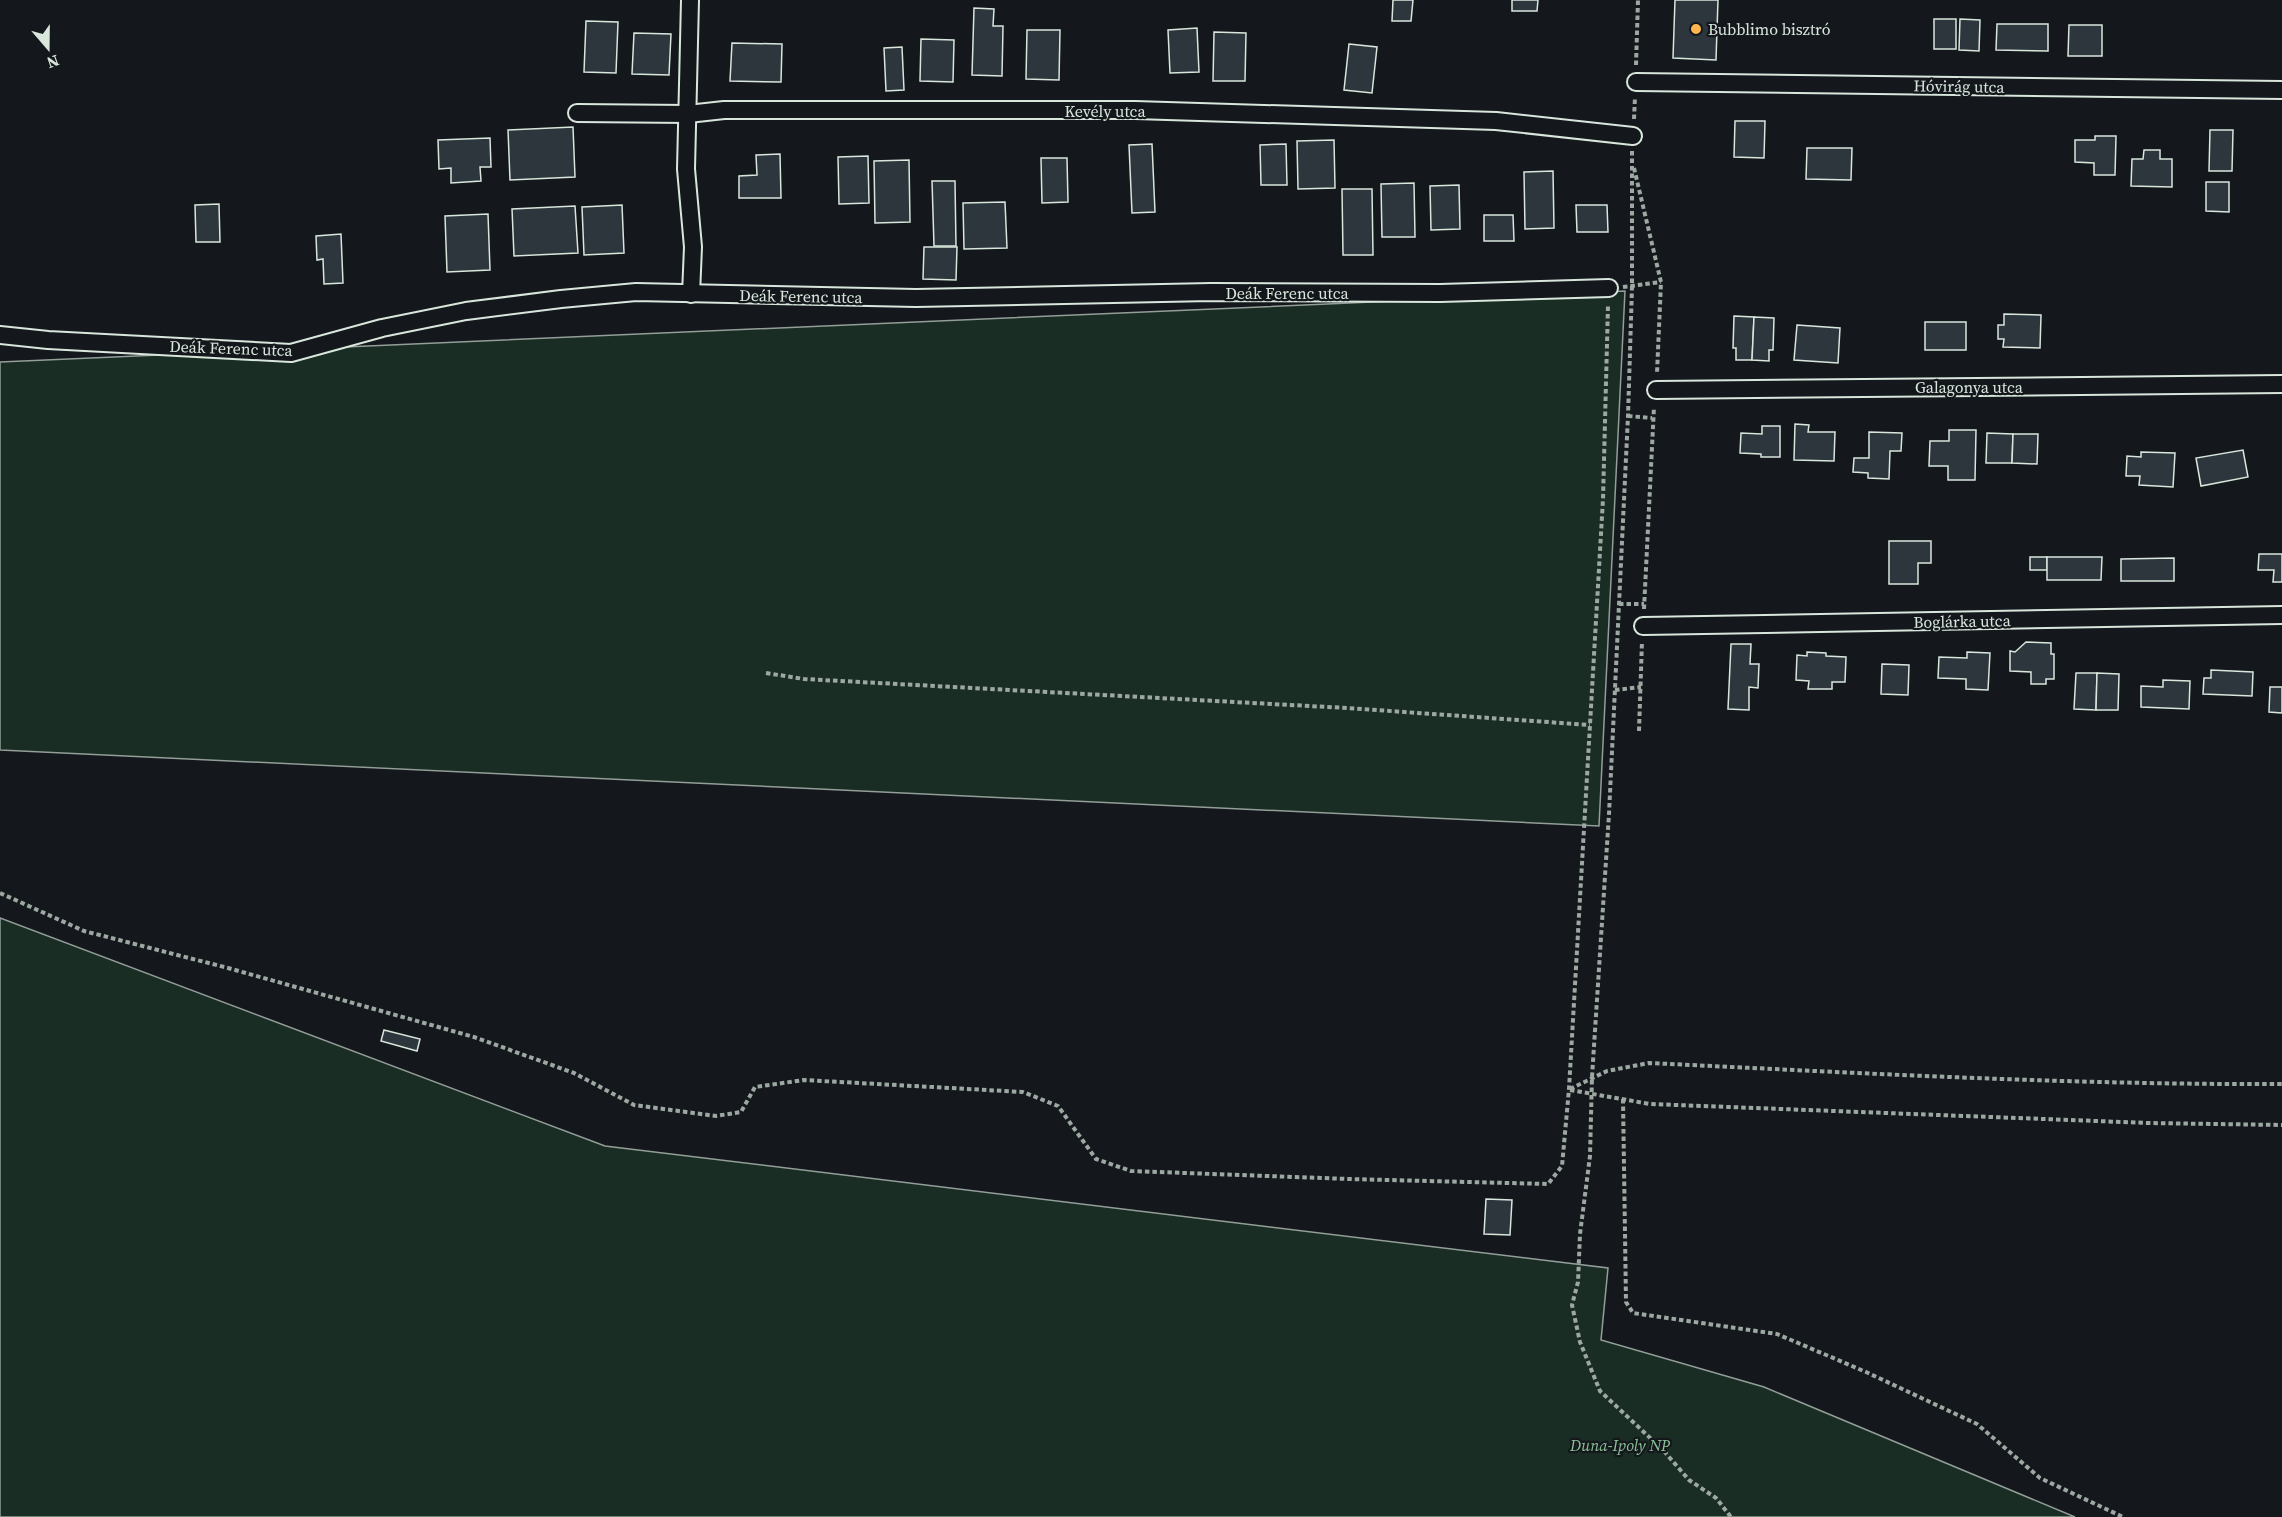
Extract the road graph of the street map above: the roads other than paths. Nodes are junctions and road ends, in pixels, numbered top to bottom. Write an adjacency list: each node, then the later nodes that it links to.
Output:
1 (690, 0): 5 (street)
2 (1636, 82): 3 (street, Hóvirág utca)
3 (2282, 90)
4 (577, 113): 5 (street, Kevély utca)
5 (688, 114): 6 (street, Kevély utca); 8 (street)
6 (1633, 136)
7 (1609, 288): 8 (street, Deák Ferenc utca)
8 (691, 294): 9 (street, Deák Ferenc utca)
9 (0, 334)
10 (2282, 384): 11 (street, Galagonya utca)
11 (1656, 390)
12 (2282, 615): 13 (street, Boglárka utca)
13 (1643, 626)

